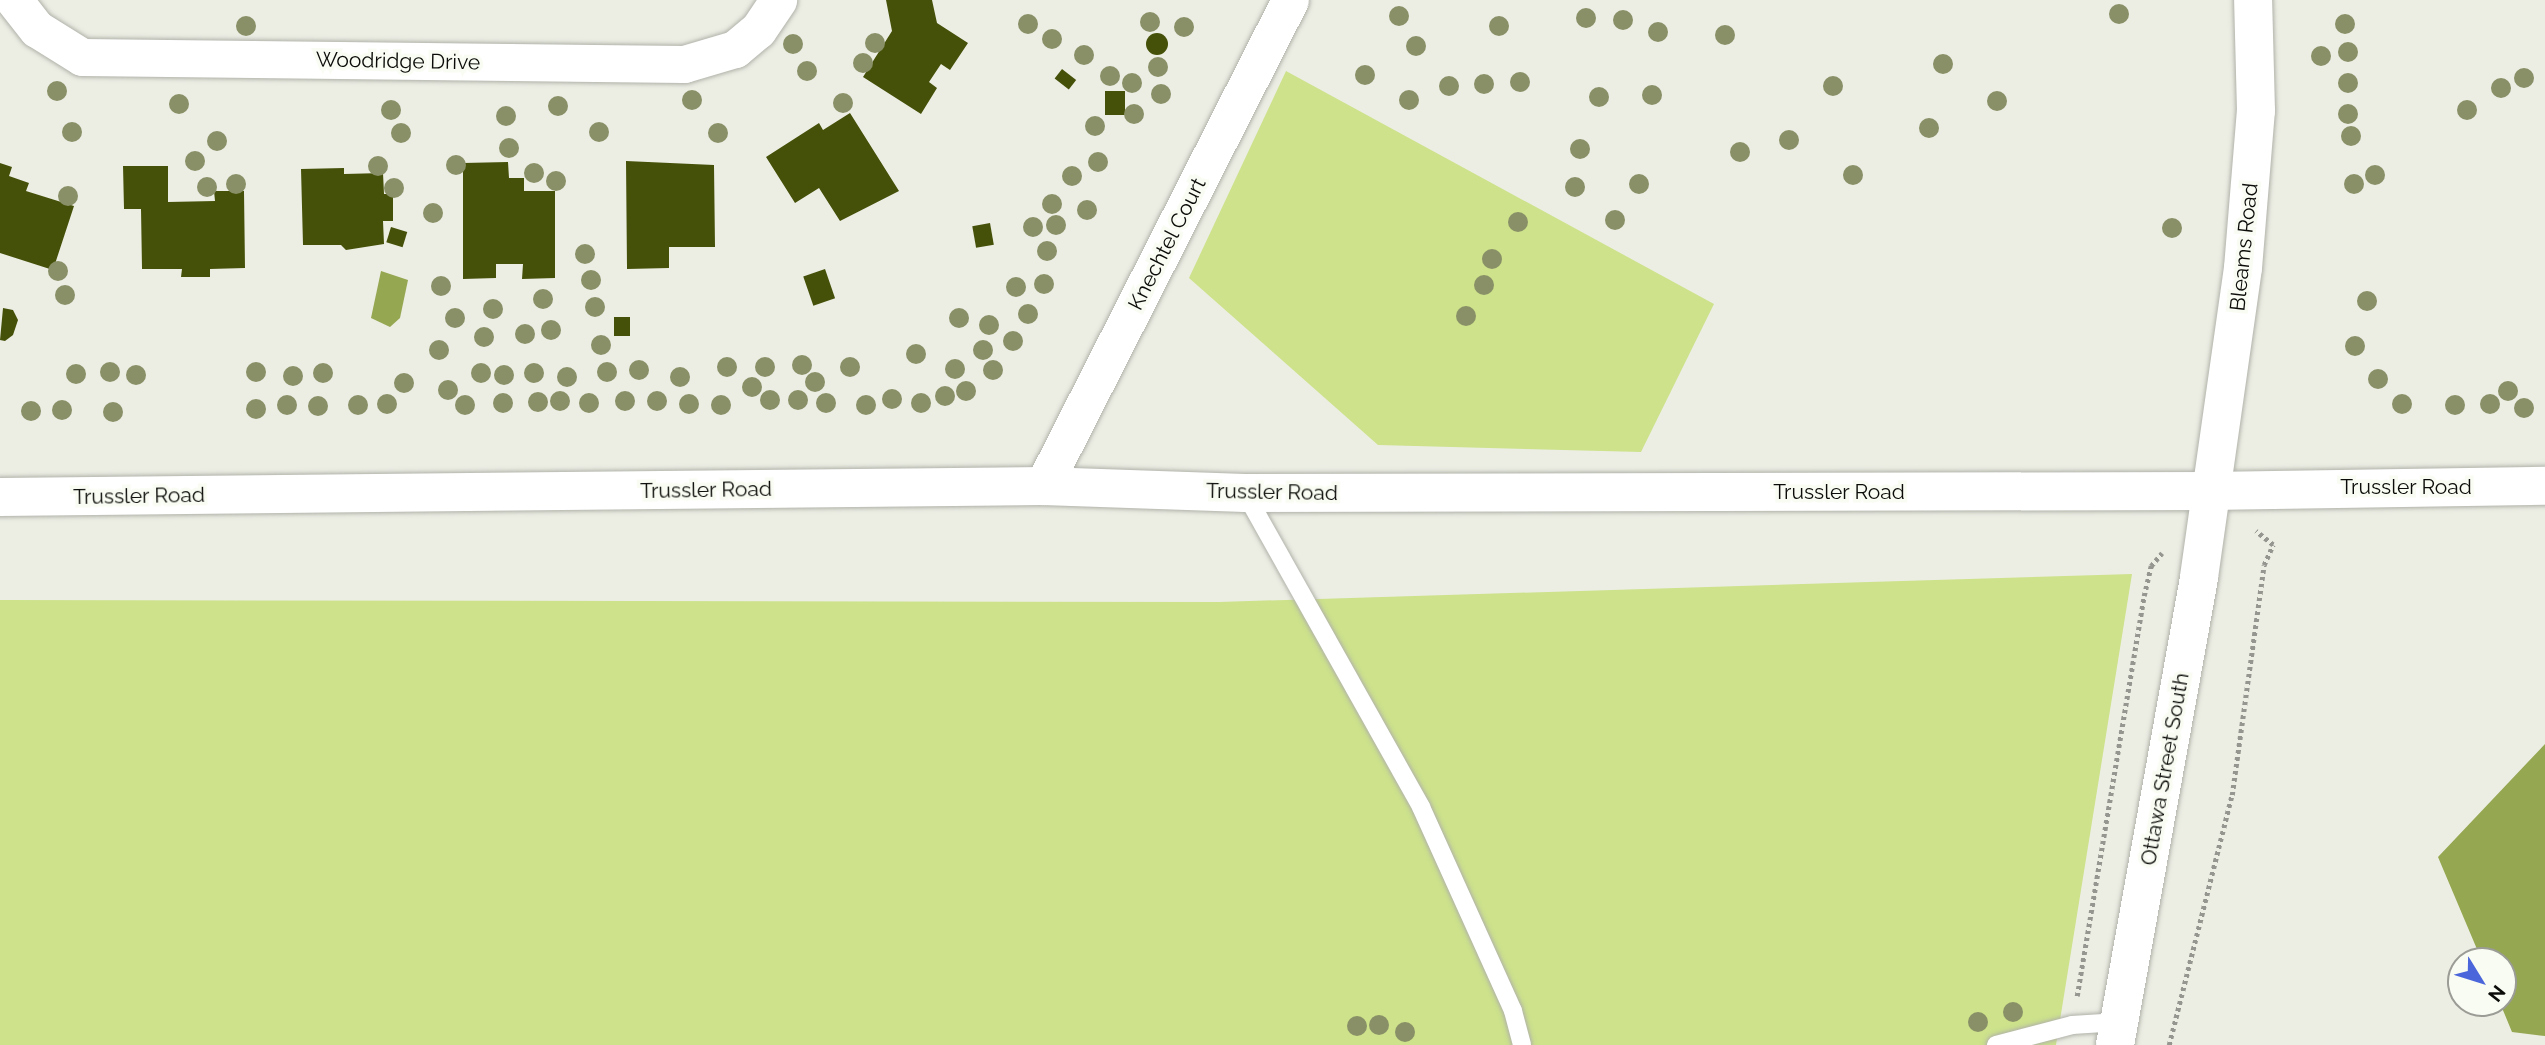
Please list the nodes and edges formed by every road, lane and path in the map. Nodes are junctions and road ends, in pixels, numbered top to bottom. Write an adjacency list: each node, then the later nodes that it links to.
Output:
1 (15, 0): 2 (street, Woodridge Drive)
2 (778, 0)
3 (1290, 0): 5 (street, Knechtel Court)
4 (2253, 0): 7 (main road, Bleams Road)
5 (1043, 486): 8 (main road, Trussler Road); 9 (main road, Trussler Road)
6 (2545, 486): 7 (main road, Trussler Road)
7 (2209, 491): 8 (main road, Trussler Road); 12 (main road, Ottawa Street South); 15 (path)
8 (1245, 493): 13 (lane)
9 (0, 497)
10 (2168, 545): 11 (path)
11 (2072, 1026): 12 (lane); 14 (lane)
12 (2117, 1033)
13 (1522, 1045)
14 (1996, 1045)
15 (2169, 1045)

